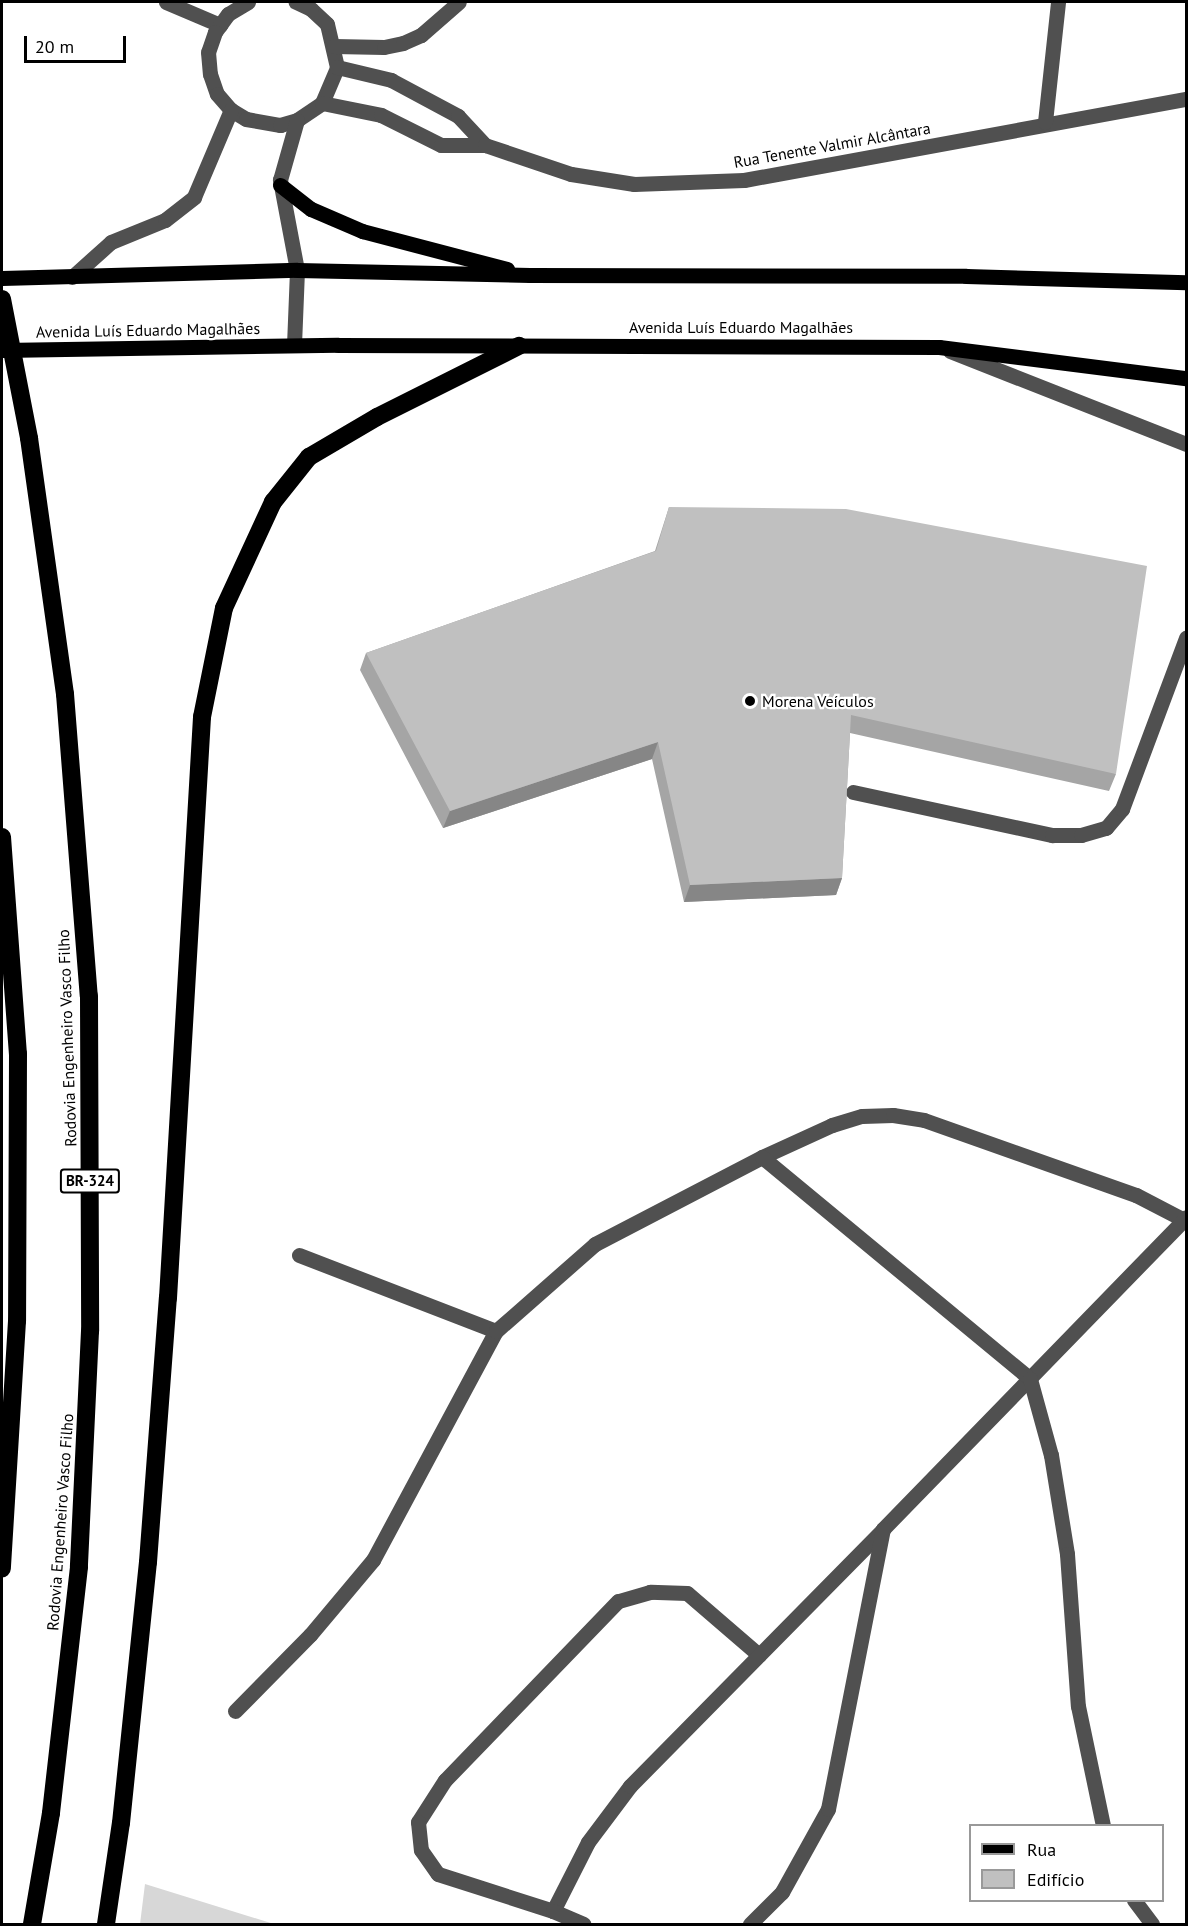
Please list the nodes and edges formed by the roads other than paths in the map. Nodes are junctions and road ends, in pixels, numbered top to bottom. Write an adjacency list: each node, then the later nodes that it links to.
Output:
1 (166, 2): 6 (street)
2 (248, 2): 6 (street)
3 (296, 2): 7 (street)
4 (459, 2): 7 (street)
5 (1058, 2): 13 (street)
6 (220, 25): 11 (street)
7 (334, 46): 8 (street)
8 (337, 68): 10 (street); 14 (street, Rua Tenente Valmir Alcântara)
9 (1186, 99): 13 (street, Rua Tenente Valmir Alcântara)
10 (322, 103): 12 (street); 14 (street, Rua Tenente Valmir Alcântara)
11 (231, 110): 12 (street); 18 (street)
12 (297, 120): 15 (street)
13 (1045, 122): 14 (street, Rua Tenente Valmir Alcântara)
14 (485, 145)
15 (280, 185): 16 (street); 17 (main road)
16 (297, 270): 17 (main road); 18 (main road); 22 (street)
17 (530, 275): 20 (main road)
18 (72, 278): 19 (main road)
19 (2, 279)
20 (1186, 282)
21 (2, 299): 45 (highway, Rodovia Engenheiro Vasco Filho / BR-324)
22 (294, 345): 23 (main road, Avenida Luís Eduardo Magalhães); 25 (main road, Avenida Luís Eduardo Magalhães)
23 (519, 346): 24 (main road, Avenida Luís Eduardo Magalhães); 46 (highway)
24 (939, 347): 26 (main road, Avenida Luís Eduardo Magalhães); 27 (street)
25 (2, 350)
26 (1186, 378)
27 (1186, 444)
28 (1186, 638): 29 (street)
29 (853, 792)
30 (2, 837): 38 (highway)
31 (762, 1157): 32 (street); 34 (street); 35 (street)
32 (1185, 1218): 35 (street)
33 (299, 1255): 34 (street)
34 (496, 1332): 41 (street)
35 (1030, 1379): 36 (street); 42 (street)
36 (883, 1529): 40 (street); 48 (street)
37 (2, 1555): 38 (highway)
38 (2, 1562): 39 (highway)
39 (2, 1569)
40 (759, 1655): 44 (street); 44 (street)
41 (235, 1711)
42 (1103, 1824)
43 (1136, 1902): 49 (street)
44 (553, 1911): 47 (street)
45 (32, 1924)
46 (106, 1924)
47 (583, 1924)
48 (750, 1924)
49 (1152, 1924)

